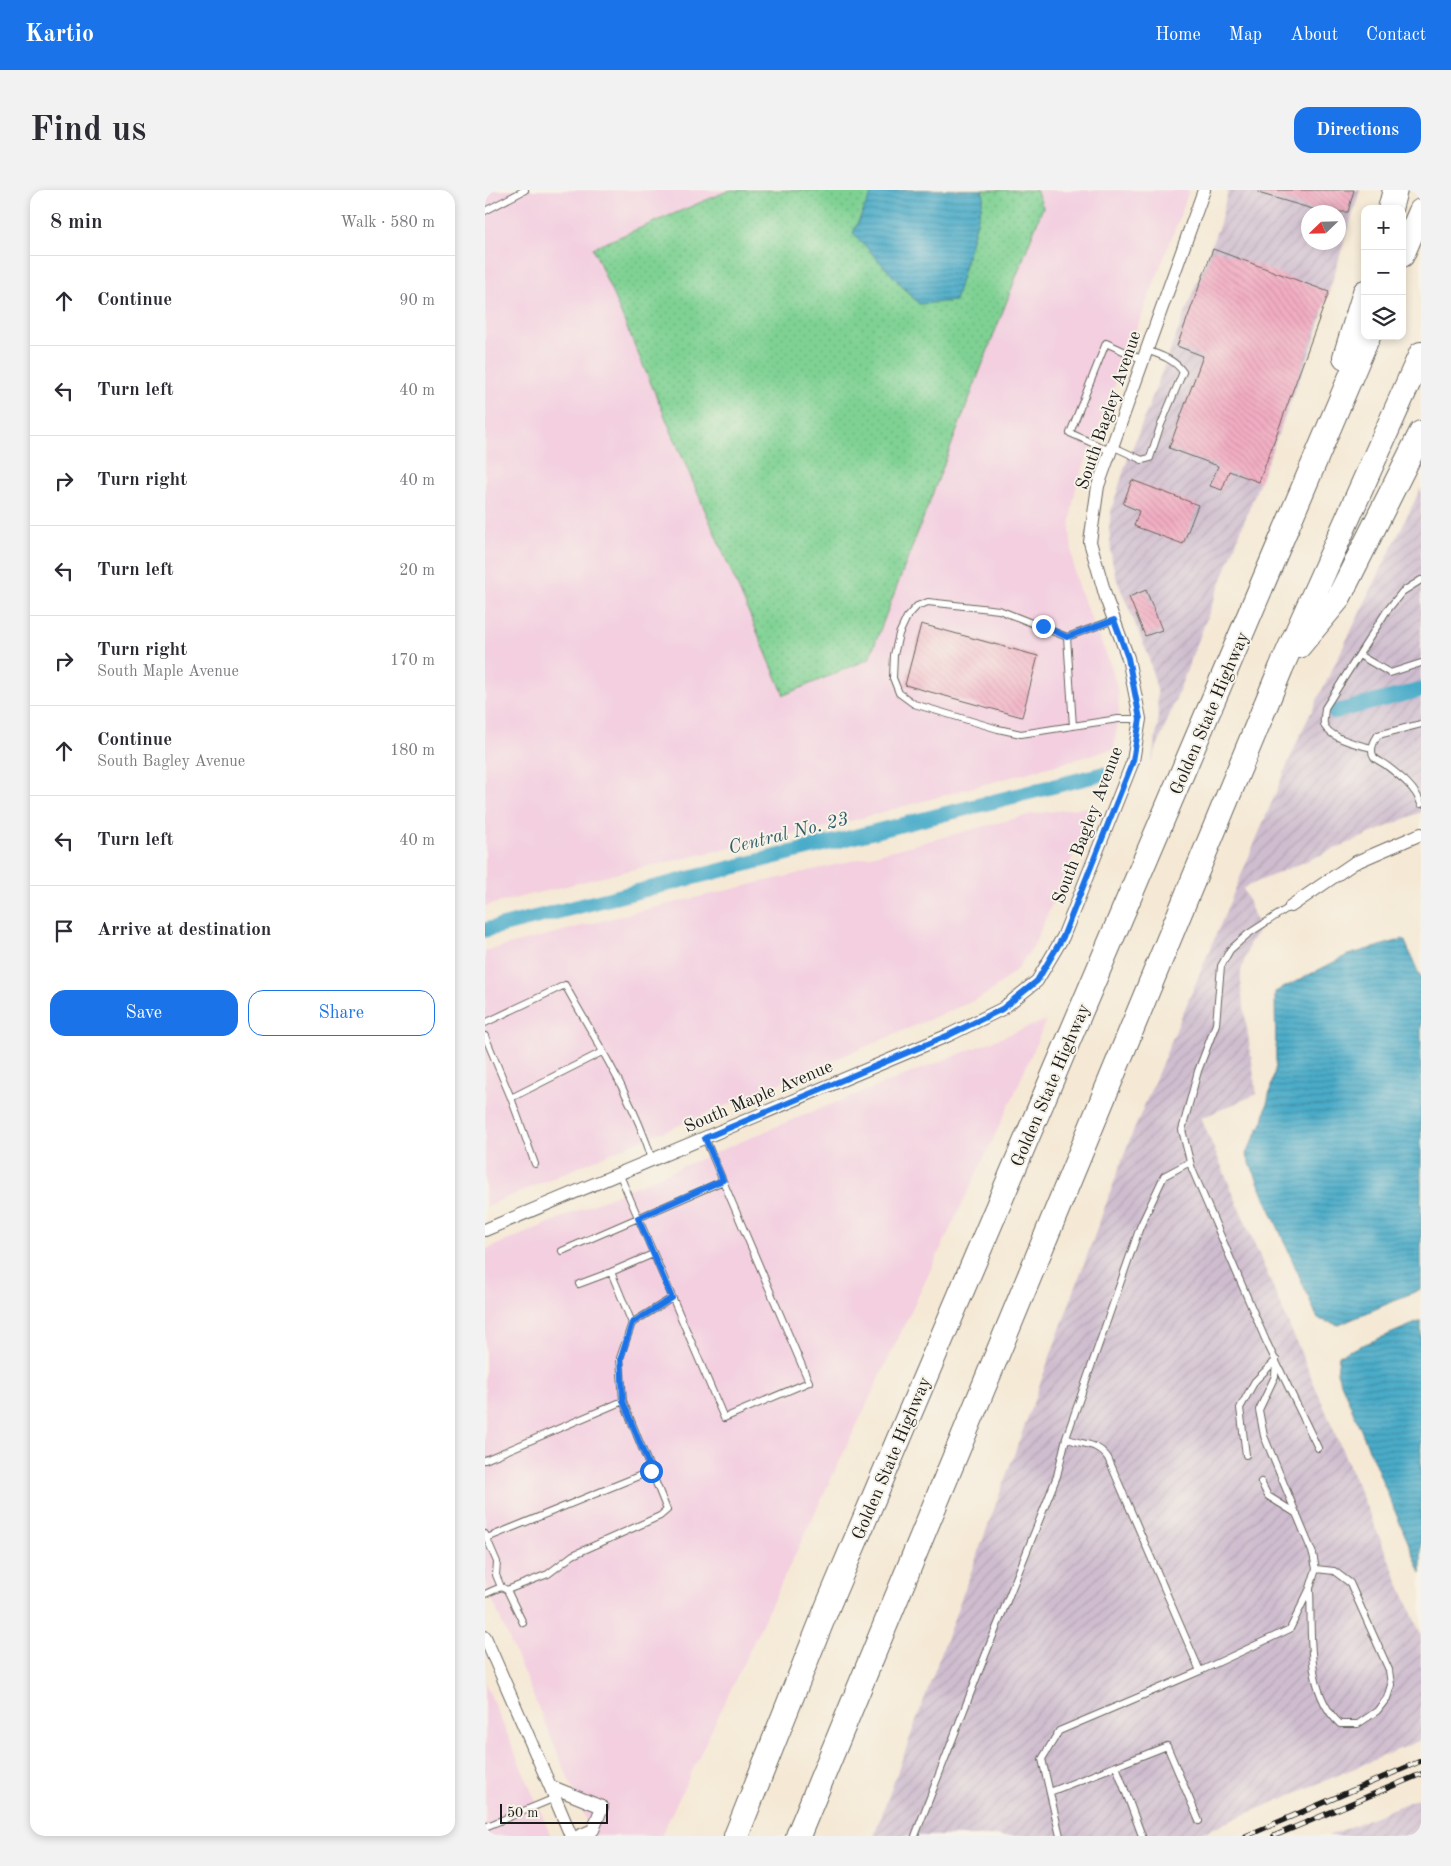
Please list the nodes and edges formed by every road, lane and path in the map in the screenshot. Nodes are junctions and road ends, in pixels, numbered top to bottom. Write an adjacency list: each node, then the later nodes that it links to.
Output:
1 (525, 190): 5 (lane)
2 (1204, 190): 11 (street, South Bagley Avenue)
3 (1395, 190): 4 (highway)
4 (1391, 205)
5 (485, 211)
6 (1421, 211): 7 (highway)
7 (1404, 250)
8 (1364, 295): 14 (highway)
9 (1366, 340): 14 (highway, Golden State Highway)
10 (1421, 354): 20 (highway)
11 (1144, 355): 13 (street, South Bagley Avenue); 13 (lane); 13 (lane)
12 (1421, 433): 20 (highway)
13 (1111, 449): 16 (street, South Bagley Avenue)
14 (1310, 474): 71 (highway, Golden State Highway)
15 (1421, 580): 18 (lane)
16 (1114, 620): 17 (lane); 21 (street, South Bagley Avenue)
17 (1067, 637): 23 (lane); 23 (lane)
18 (1359, 655): 19 (lane); 24 (lane)
19 (1421, 663)
20 (1281, 668): 72 (highway)
21 (1140, 719): 23 (lane); 28 (street, South Bagley Avenue)
22 (1421, 724): 24 (lane)
23 (1073, 726)
24 (1372, 748): 25 (lane)
25 (1421, 804)
26 (1421, 834): 27 (street)
27 (1291, 906): 35 (lane)
28 (1037, 981): 33 (street, South Maple Avenue)
29 (485, 1023): 31 (lane)
30 (485, 1036): 32 (lane)
31 (602, 1052): 32 (lane); 34 (lane)
32 (511, 1098): 36 (lane)
33 (705, 1138): 34 (street, South Maple Avenue); 38 (lane)
34 (653, 1160): 37 (street, South Maple Avenue)
35 (1190, 1162): 47 (lane); 49 (lane)
36 (535, 1164)
37 (619, 1173): 39 (lane); 40 (street, South Maple Avenue)
38 (723, 1180): 39 (lane); 45 (lane)
39 (638, 1218): 41 (lane); 42 (lane)
40 (485, 1230)
41 (562, 1251)
42 (653, 1254): 43 (lane); 45 (lane)
43 (611, 1272): 44 (lane); 46 (lane)
44 (579, 1284)
45 (672, 1298): 46 (lane)
46 (632, 1323): 48 (lane)
47 (1276, 1360): 50 (lane); 51 (lane); 55 (lane)
48 (623, 1401): 52 (lane); 53 (lane)
49 (1066, 1438): 63 (lane); 73 (lane)
50 (1318, 1448)
51 (1246, 1455)
52 (485, 1460)
53 (651, 1471): 56 (lane); 59 (lane)
54 (1261, 1482): 55 (lane)
55 (1297, 1514): 57 (lane)
56 (486, 1536): 59 (lane)
57 (1316, 1569): 58 (lane); 58 (lane)
58 (1310, 1588): 63 (lane)
59 (504, 1589): 60 (lane); 61 (lane)
60 (485, 1594)
61 (523, 1623)
62 (486, 1643): 65 (street)
63 (1200, 1671): 66 (lane)
64 (1115, 1766): 66 (lane); 67 (lane); 75 (lane)
65 (552, 1792): 68 (lane); 69 (street); 70 (street)
66 (1050, 1792): 74 (lane)
67 (1199, 1821)
68 (485, 1827)
69 (571, 1836)
70 (579, 1836)
71 (736, 1836)
72 (798, 1836)
73 (915, 1836)
74 (1060, 1836)
75 (1142, 1836)

